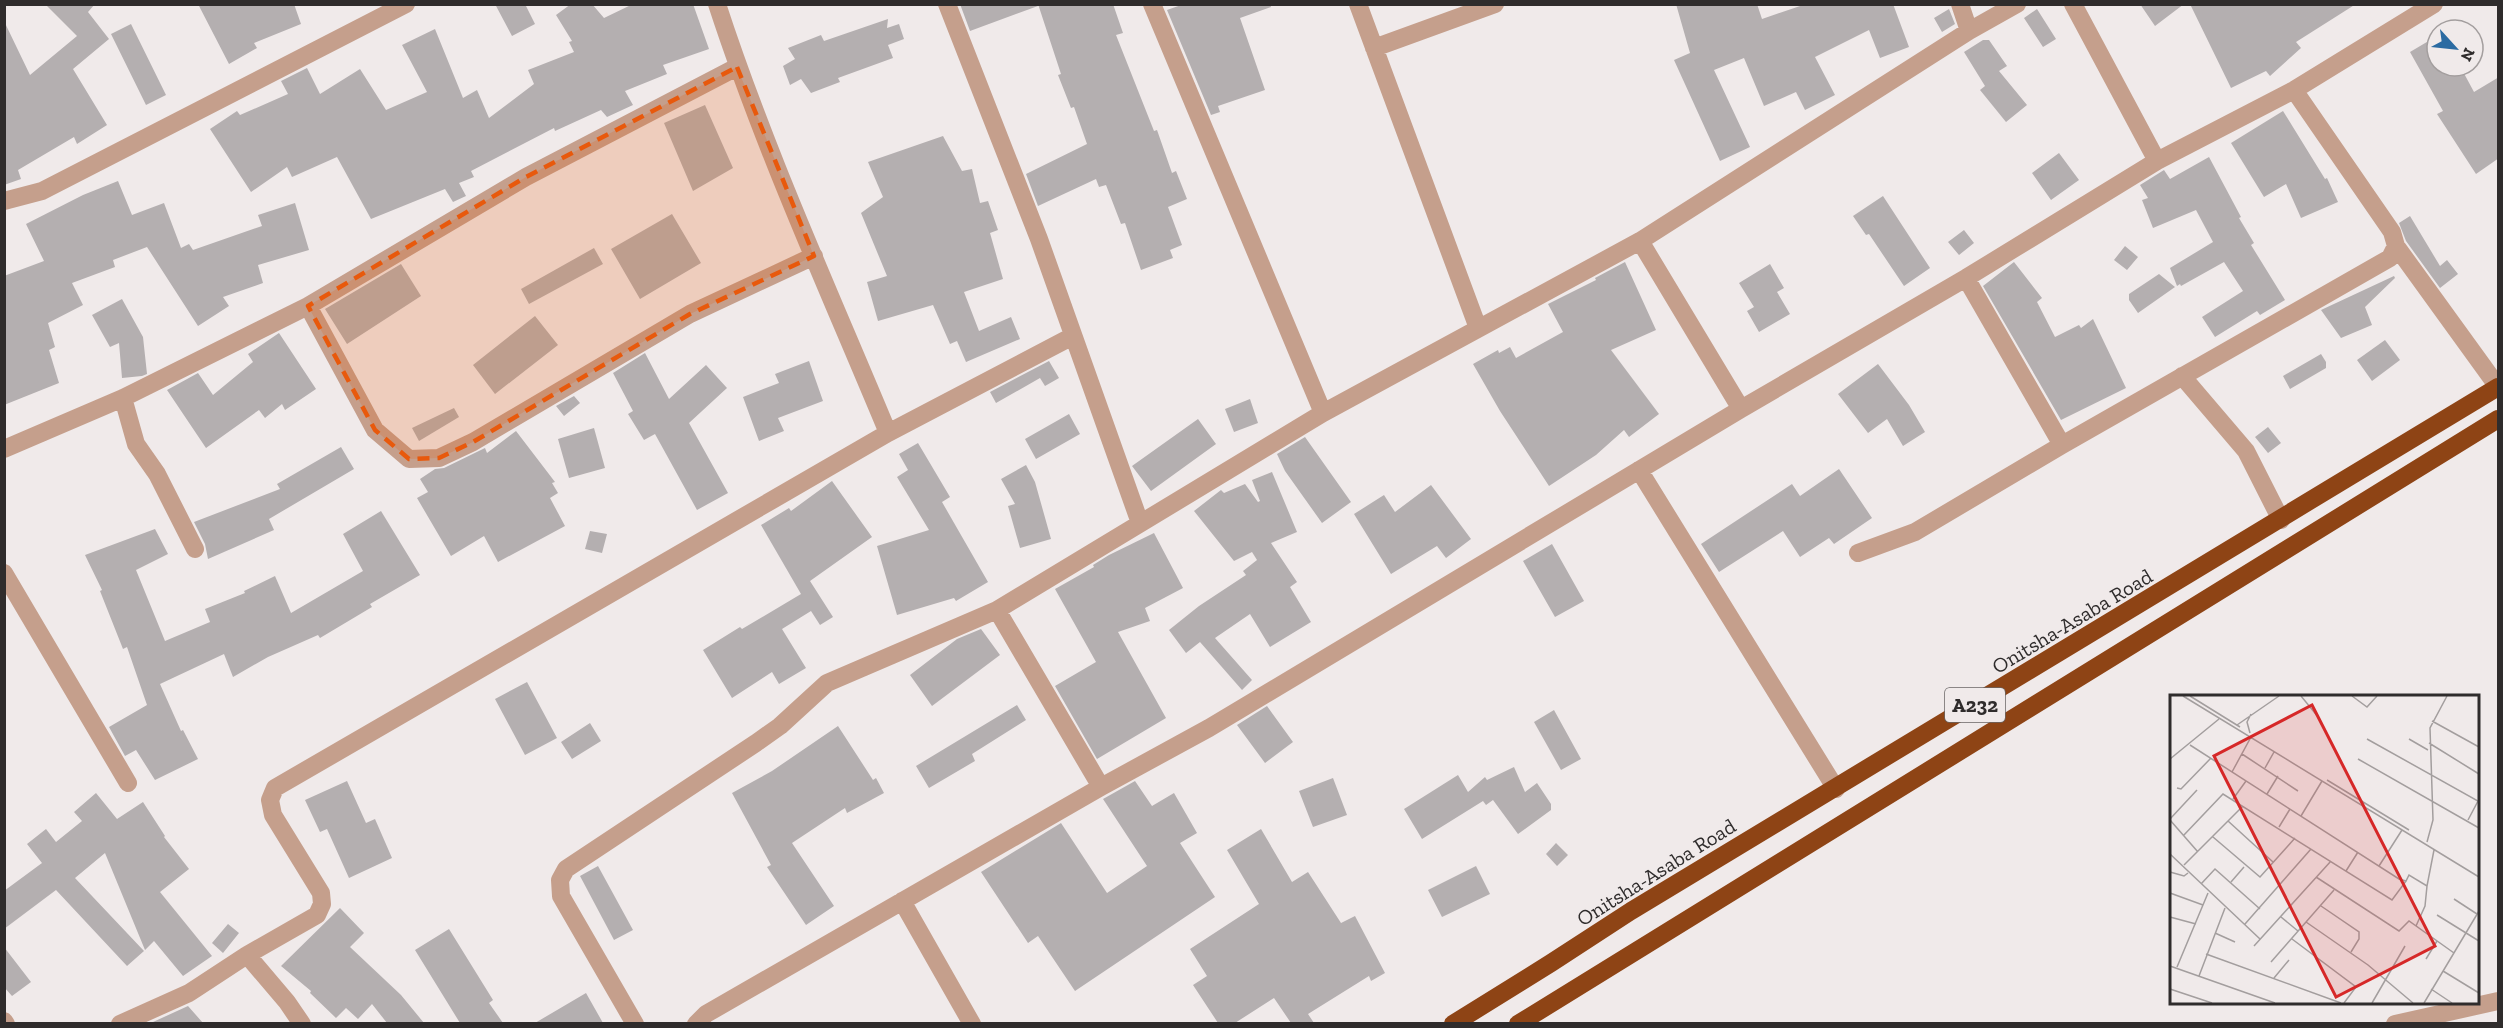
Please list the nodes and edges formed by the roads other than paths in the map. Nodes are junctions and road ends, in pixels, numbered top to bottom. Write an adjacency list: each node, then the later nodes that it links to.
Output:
1 (406, 4): 16 (street)
2 (717, 4): 13 (street)
3 (947, 4): 23 (street)
4 (1152, 4): 28 (street)
5 (1358, 4): 12 (street)
6 (1495, 4): 12 (street)
7 (1960, 4): 11 (street)
8 (2017, 4): 11 (street)
9 (2073, 4): 15 (street)
10 (2434, 4): 14 (street)
11 (1969, 31): 17 (street)
12 (1374, 48): 22 (street)
13 (737, 67): 19 (street); 21 (street)
14 (2294, 90): 15 (street); 18 (street)
15 (2157, 161): 20 (street)
16 (4, 201)
17 (1640, 241): 22 (street); 27 (street)
18 (2397, 246): 24 (street); 25 (street)
19 (814, 256): 21 (street); 30 (street)
20 (1966, 278): 27 (street); 31 (street)
21 (308, 306): 26 (street)
22 (1478, 328): 28 (street)
23 (1073, 336): 30 (street); 35 (street)
24 (2182, 376): 31 (street); 34 (street)
25 (2498, 387): 34 (highway, Onitsha-Asaba Road / A232)
26 (123, 398): 32 (street); 36 (street)
27 (1741, 409): 33 (street)
28 (1323, 412): 35 (street)
29 (2499, 419): 52 (highway, A232)
30 (888, 433): 44 (street)
31 (2062, 445): 37 (street)
32 (4, 449)
33 (1639, 470): 41 (street); 42 (street)
34 (2281, 520): 42 (highway, Onitsha-Asaba Road / A232)
35 (1140, 523): 39 (street)
36 (195, 549)
37 (1858, 553)
38 (4, 573): 40 (street)
39 (997, 610): 41 (street); 48 (street)
40 (128, 783)
41 (1101, 787): 43 (street)
42 (1836, 789): 51 (highway, Onitsha-Asaba Road / A232)
43 (902, 901): 49 (street); 50 (street)
44 (247, 955): 46 (street); 47 (street)
45 (2499, 1001): 53 (street)
46 (120, 1023)
47 (302, 1023)
48 (635, 1023)
49 (696, 1023)
50 (972, 1023)
51 (1456, 1023)
52 (1518, 1023)
53 (2395, 1023)

